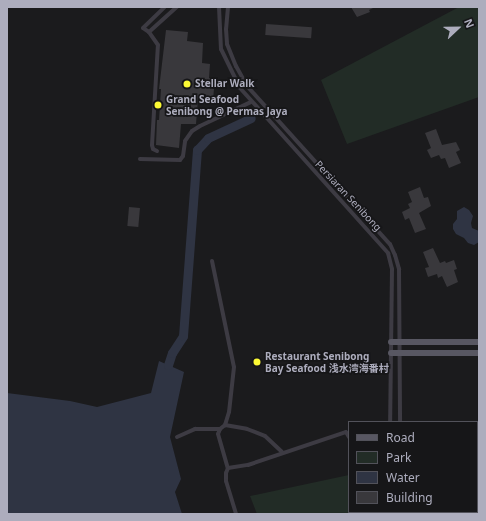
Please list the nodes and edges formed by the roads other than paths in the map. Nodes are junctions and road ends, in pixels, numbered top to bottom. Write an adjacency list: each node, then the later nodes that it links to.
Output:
1 (166, 7): 5 (street)
2 (176, 7): 5 (street)
3 (219, 7): 6 (street, Persiaran Senibong)
4 (228, 7): 11 (street, Persiaran Senibong)
5 (150, 32): 7 (street)
6 (252, 104): 8 (street); 10 (street, Persiaran Senibong)
7 (157, 150)
8 (140, 158)
9 (212, 261): 18 (street)
10 (391, 342): 11 (main road); 14 (street, Persiaran Senibong)
11 (400, 342): 12 (main road); 15 (street, Persiaran Senibong)
12 (479, 342)
13 (479, 353): 15 (main road)
14 (391, 354): 15 (main road); 16 (street, Persiaran Senibong)
15 (400, 354): 17 (street, Persiaran Senibong)
16 (390, 421)
17 (400, 421)
18 (225, 425): 19 (street); 22 (street)
19 (220, 429): 21 (street); 23 (street)
20 (348, 435): 22 (street)
21 (177, 437)
22 (282, 452): 23 (street)
23 (228, 468): 24 (street)
24 (236, 514)

